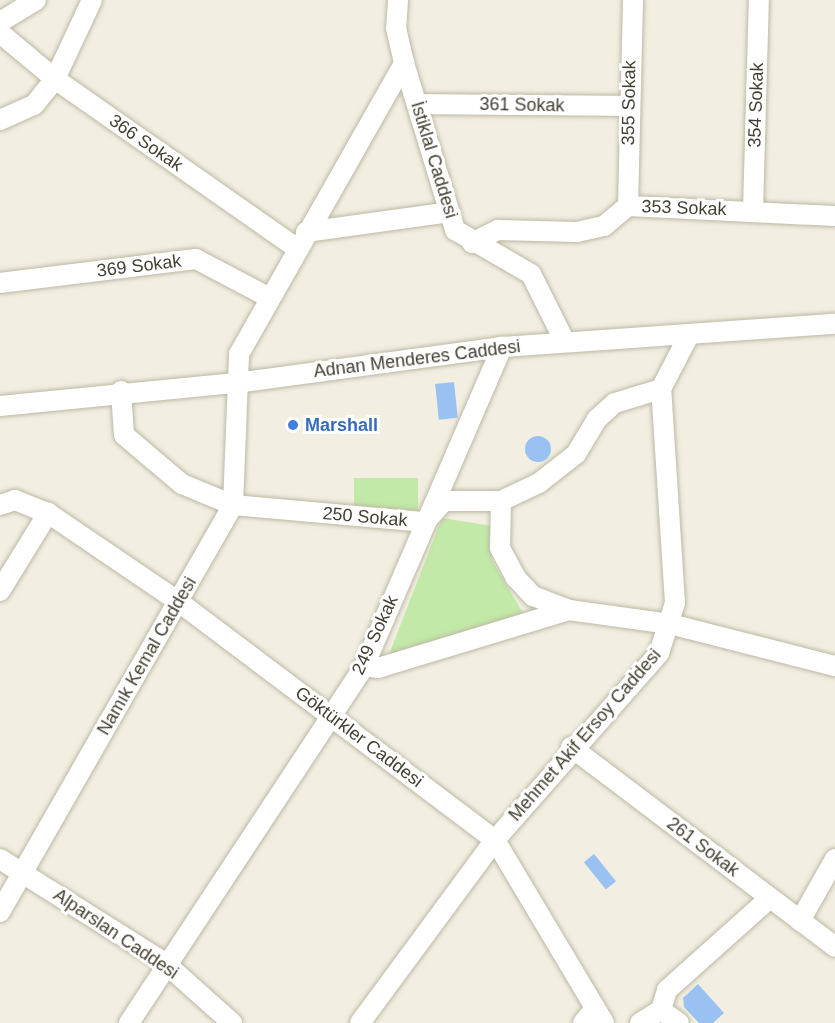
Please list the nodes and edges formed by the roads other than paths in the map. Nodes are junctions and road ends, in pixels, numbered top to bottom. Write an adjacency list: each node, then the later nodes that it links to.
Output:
1 (36, 0): 6 (street)
2 (93, 0): 9 (street)
3 (396, 0): 8 (street, İstiklal Caddesi)
4 (633, 0): 11 (street, 355 Sokak)
5 (759, 0): 14 (street, 354 Sokak)
6 (0, 22)
7 (0, 33): 9 (street, 366 Sokak)
8 (404, 63): 10 (street, İstiklal Caddesi); 17 (street)
9 (54, 79): 12 (street); 17 (street, 366 Sokak)
10 (418, 104): 11 (street, 361 Sokak); 15 (street, İstiklal Caddesi)
11 (627, 106): 13 (street, 355 Sokak)
12 (0, 120)
13 (628, 206): 14 (street, 353 Sokak); 18 (street, 353 Sokak)
14 (753, 210): 16 (street, 353 Sokak)
15 (450, 212): 17 (street); 18 (street, İstiklal Caddesi)
16 (835, 216)
17 (301, 240): 20 (street)
18 (472, 243): 23 (street, İstiklal Caddesi)
19 (0, 283): 20 (street, 369 Sokak)
20 (268, 297): 25 (street)
21 (835, 324): 22 (street, Adnan Menderes Caddesi)
22 (689, 335): 23 (street, Adnan Menderes Caddesi); 26 (street)
23 (565, 342): 24 (street, Adnan Menderes Caddesi)
24 (502, 347): 25 (street, Adnan Menderes Caddesi); 33 (street, 249 Sokak)
25 (236, 383): 27 (street, Adnan Menderes Caddesi); 30 (street, Namık Kemal Caddesi)
26 (661, 389): 29 (street, 250 Sokak); 37 (street, Mehmet Akif Ersoy Caddesi)
27 (122, 391): 28 (street, Adnan Menderes Caddesi); 30 (street, 250 Sokak)
28 (0, 406)
29 (501, 501): 33 (street, 250 Sokak); 36 (street)
30 (233, 505): 33 (street, 250 Sokak); 35 (street, Namık Kemal Caddesi)
31 (0, 506): 32 (street, Göktürkler Caddesi)
32 (48, 513): 34 (street); 35 (street, Göktürkler Caddesi)
33 (425, 522): 38 (street, 249 Sokak)
34 (0, 591)
35 (178, 602): 40 (street, Göktürkler Caddesi); 45 (street, Namık Kemal Caddesi)
36 (569, 610): 37 (street); 38 (street)
37 (670, 624): 39 (street); 41 (street, Mehmet Akif Ersoy Caddesi)
38 (364, 666): 40 (street, 249 Sokak)
39 (835, 666)
40 (329, 714): 42 (street, Göktürkler Caddesi); 50 (street, 249 Sokak)
41 (571, 747): 42 (street, Mehmet Akif Ersoy Caddesi); 46 (street, 261 Sokak)
42 (495, 840): 52 (street, Göktürkler Caddesi); 55 (street, Mehmet Akif Ersoy Caddesi)
43 (0, 859): 45 (street, Alparslan Caddesi)
44 (835, 859): 48 (street)
45 (25, 872): 47 (street, Namık Kemal Caddesi); 50 (street, Alparslan Caddesi)
46 (770, 898): 48 (street, 261 Sokak); 51 (street)
47 (0, 912)
48 (800, 921): 49 (street, 261 Sokak)
49 (835, 947)
50 (165, 963): 53 (street, 249 Sokak); 54 (street, Alparslan Caddesi)
51 (661, 1010): 56 (street); 57 (street)
52 (594, 1018)
53 (129, 1023)
54 (232, 1023)
55 (360, 1023)
56 (640, 1023)
57 (679, 1023)

